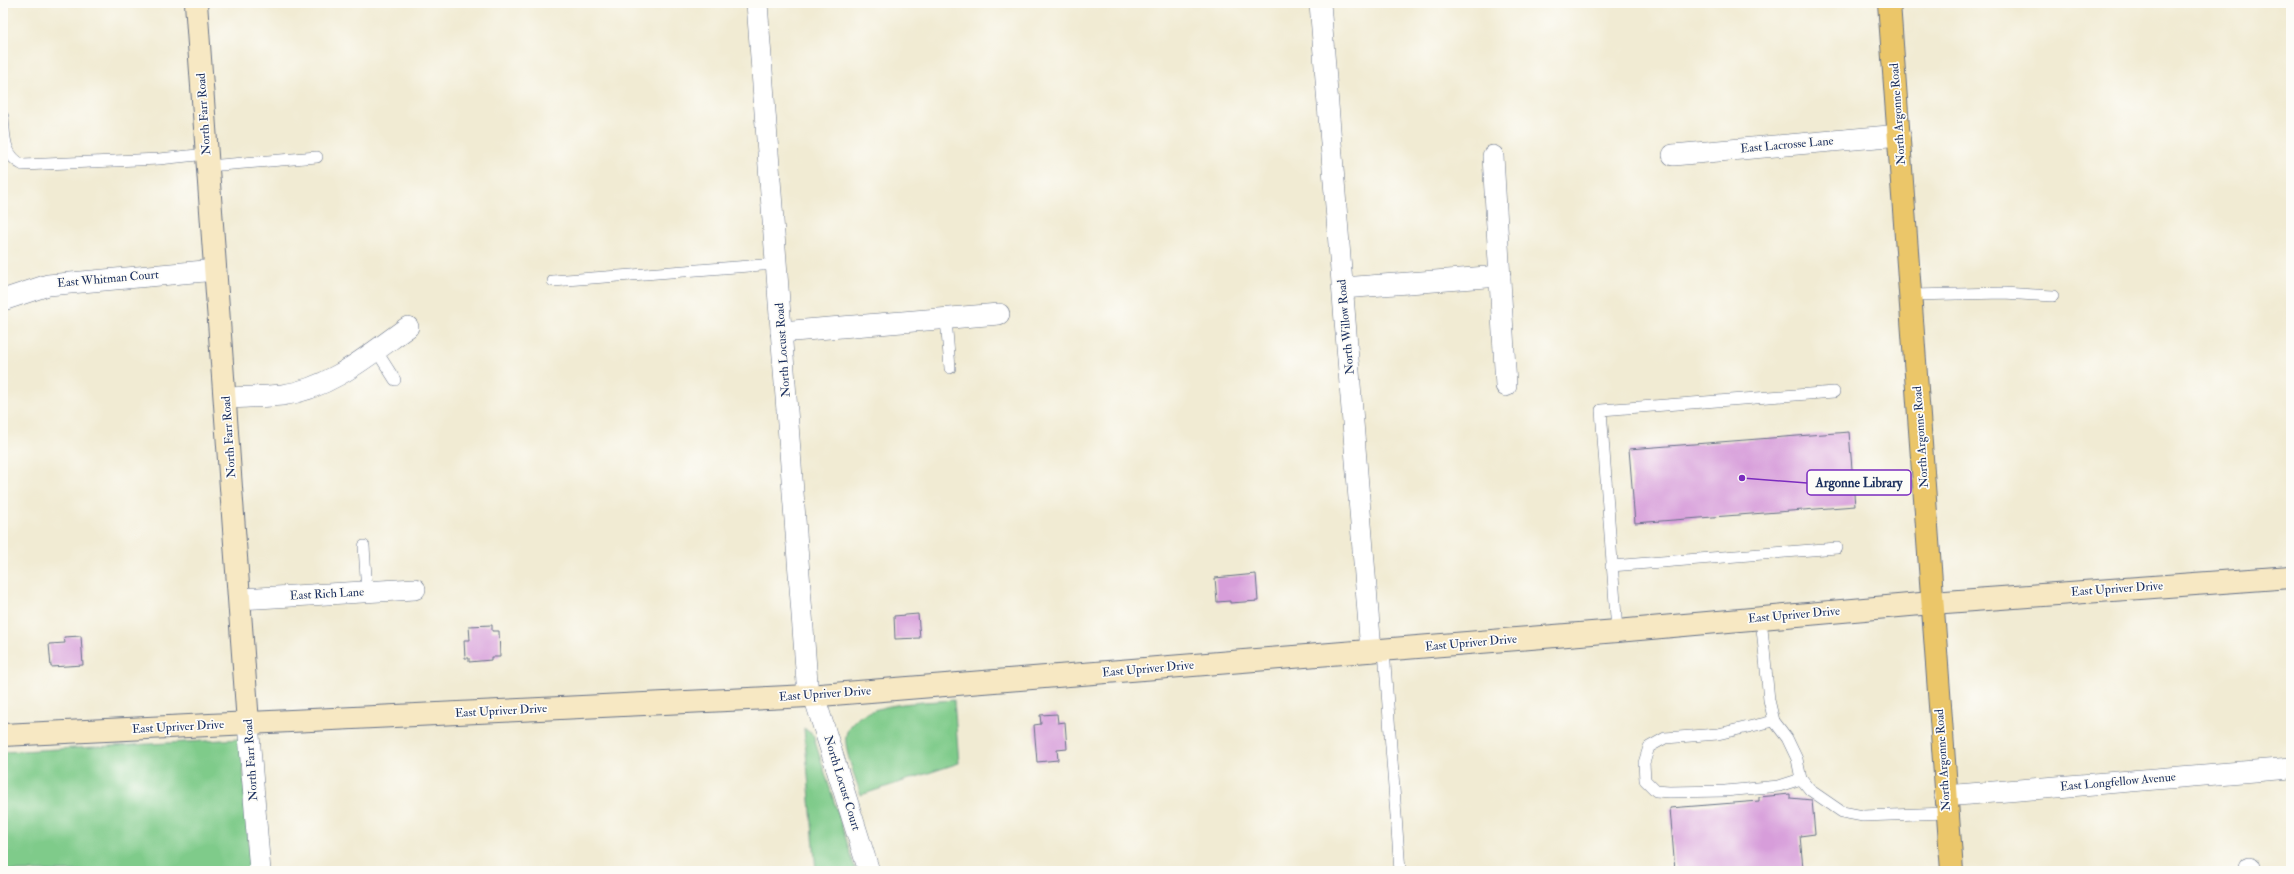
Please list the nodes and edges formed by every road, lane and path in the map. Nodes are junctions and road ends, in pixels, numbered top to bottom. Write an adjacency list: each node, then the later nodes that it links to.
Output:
1 (196, 3): 10 (street, North Farr Road)
2 (757, 3): 11 (street, North Locust Road)
3 (1320, 3): 15 (street, North Willow Road)
4 (1889, 3): 6 (main road, North Argonne Road)
5 (3, 117): 10 (lane)
6 (1900, 135): 7 (street, East Lacrosse Lane); 16 (main road, North Argonne Road)
7 (1673, 155)
8 (1493, 156): 13 (street)
9 (317, 157): 10 (lane)
10 (208, 160): 12 (street, North Farr Road)
11 (776, 264): 14 (lane); 22 (street, North Locust Road)
12 (216, 270): 18 (street, East Whitman Court); 28 (street, North Farr Road)
13 (1500, 276): 15 (street); 26 (street)
14 (553, 281)
15 (1343, 288): 39 (street, North Willow Road)
16 (1911, 295): 17 (lane); 36 (main road, North Argonne Road)
17 (2053, 296)
18 (3, 300)
19 (999, 314): 20 (street)
20 (946, 318): 22 (street); 24 (lane)
21 (408, 327): 23 (street)
22 (782, 332): 40 (street, North Locust Road)
23 (376, 350): 25 (lane); 28 (street)
24 (950, 368)
25 (395, 380)
26 (1506, 386)
27 (1834, 392): 31 (lane)
28 (226, 398): 35 (street, North Farr Road)
29 (364, 546): 34 (lane)
30 (1837, 548): 31 (lane)
31 (1611, 566): 38 (lane)
32 (2291, 577): 36 (street, East Upriver Drive)
33 (415, 589): 34 (street, East Rich Lane)
34 (367, 592): 35 (street, East Rich Lane)
35 (240, 599): 42 (street, North Farr Road)
36 (1932, 603): 37 (street, East Upriver Drive); 46 (main road, North Argonne Road)
37 (1761, 618): 38 (street, East Upriver Drive); 41 (lane)
38 (1617, 631): 39 (street, East Upriver Drive)
39 (1378, 650): 40 (street, East Upriver Drive); 49 (lane)
40 (811, 696): 42 (street, East Upriver Drive); 48 (street, North Locust Court)
41 (1774, 721): 45 (lane); 45 (lane)
42 (248, 724): 43 (street, East Upriver Drive); 47 (street, North Farr Road)
43 (3, 735)
44 (2291, 768): 46 (street, East Longfellow Avenue)
45 (1801, 779): 46 (lane)
46 (1946, 805): 50 (main road, North Argonne Road)
47 (260, 871)
48 (869, 871)
49 (1400, 871)
50 (1952, 871)

